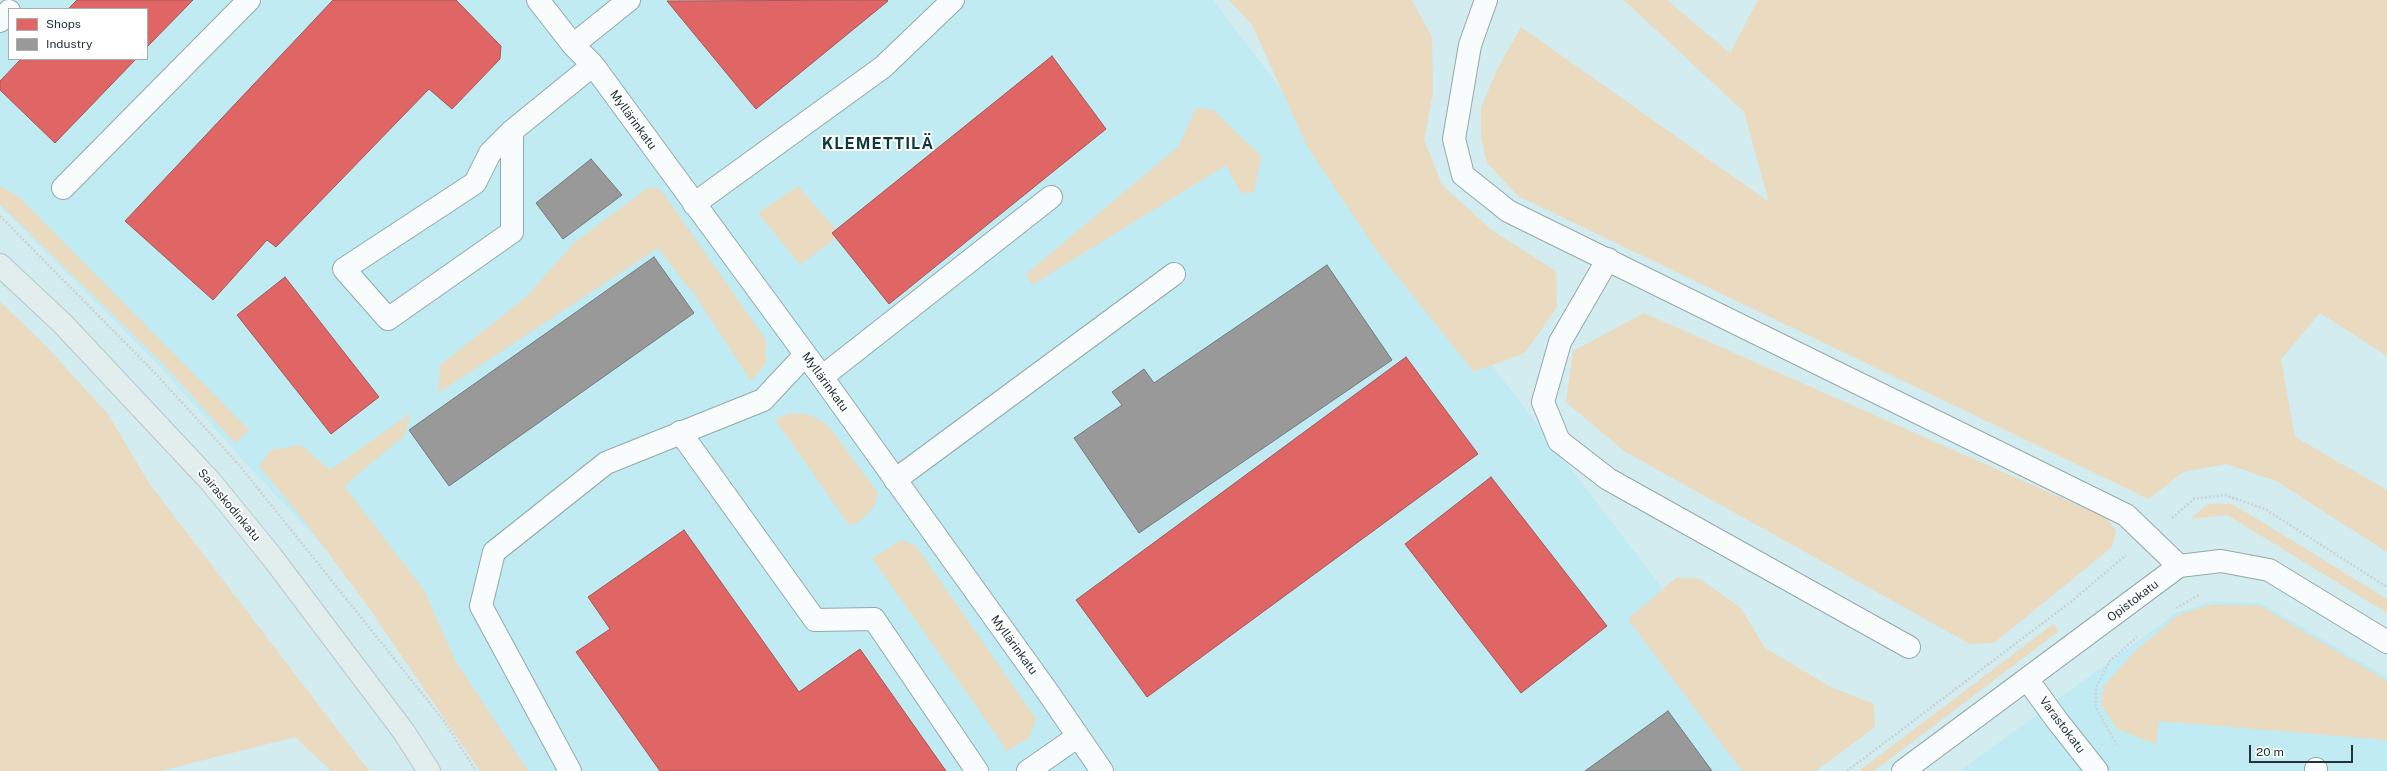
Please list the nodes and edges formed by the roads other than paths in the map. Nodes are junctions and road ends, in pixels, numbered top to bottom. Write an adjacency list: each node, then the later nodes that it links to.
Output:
1 (19, 0): 7 (street)
2 (249, 0): 13 (street)
3 (538, 0): 10 (street, Myllärinkatu)
4 (628, 0): 10 (street)
5 (953, 0): 15 (street)
6 (1486, 0): 16 (street)
7 (12, 8)
8 (8, 12): 9 (street)
9 (0, 21)
10 (573, 45): 11 (street, Myllärinkatu)
11 (593, 65): 12 (street); 15 (street, Myllärinkatu)
12 (512, 131): 12 (street)
13 (63, 188)
14 (1051, 197): 20 (street)
15 (694, 204): 19 (street, Myllärinkatu)
16 (1608, 259): 23 (street); 25 (street)
17 (0, 265): 28 (main road, Sairaskodinkatu)
18 (1174, 274): 22 (street)
19 (805, 355): 20 (street, Myllärinkatu); 21 (street)
20 (822, 377): 22 (street, Myllärinkatu)
21 (680, 432): 29 (street); 30 (street)
22 (895, 480): 27 (street, Myllärinkatu)
23 (2179, 566): 24 (street, Opistokatu); 26 (street, Opistokatu)
24 (2387, 642)
25 (1909, 647)
26 (2027, 679): 33 (street, Opistokatu); 34 (street, Varastokatu)
27 (1078, 737): 31 (street); 32 (street, Myllärinkatu)
28 (429, 771)
29 (570, 771)
30 (978, 771)
31 (1028, 771)
32 (1102, 771)
33 (1903, 771)
34 (2097, 771)

